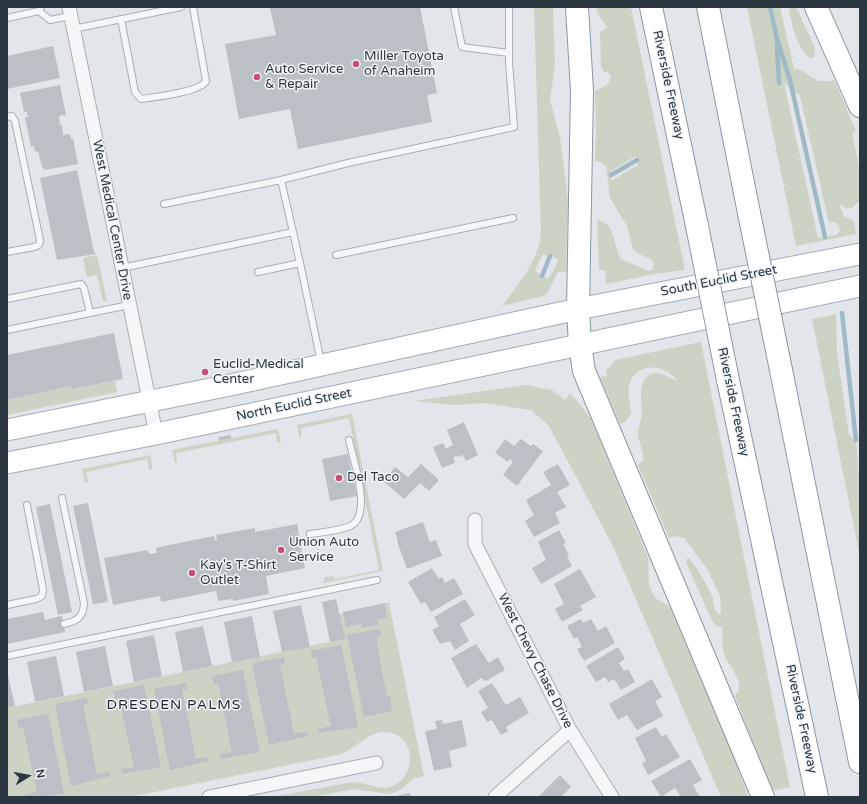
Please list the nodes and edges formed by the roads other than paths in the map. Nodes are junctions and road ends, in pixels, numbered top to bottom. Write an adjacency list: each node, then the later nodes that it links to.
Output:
1 (181, 7): 12 (lane)
2 (193, 7): 12 (lane)
3 (454, 7): 13 (lane)
4 (509, 7): 13 (lane)
5 (577, 7): 29 (highway)
6 (651, 7): 54 (highway, Riverside Freeway, bridge)
7 (708, 7): 48 (highway, bridge)
8 (816, 7): 14 (highway)
9 (40, 9): 10 (lane); 11 (lane)
10 (71, 17): 12 (lane); 24 (street, West Medical Center Drive)
11 (7, 18)
12 (122, 20)
13 (509, 53): 16 (lane)
14 (860, 106)
15 (7, 117): 20 (lane)
16 (281, 180): 17 (lane); 19 (lane)
17 (164, 204)
18 (513, 218): 22 (lane)
19 (292, 232): 23 (lane); 24 (lane)
20 (7, 252)
21 (860, 254): 29 (main road, South Euclid Street)
22 (336, 256)
23 (300, 263): 25 (lane); 33 (lane)
24 (122, 268): 28 (street, West Medical Center Drive)
25 (258, 272)
26 (860, 286): 32 (main road)
27 (7, 299): 30 (lane)
28 (129, 305): 30 (lane); 34 (street, West Medical Center Drive)
29 (578, 309): 32 (highway); 33 (main road)
30 (90, 313): 31 (lane)
31 (7, 330)
32 (580, 345): 36 (main road, North Euclid Street); 53 (highway)
33 (322, 365): 34 (main road)
34 (148, 400): 35 (main road); 36 (street, West Medical Center Drive)
35 (7, 430)
36 (156, 434): 38 (main road, North Euclid Street)
37 (349, 440): 42 (lane)
38 (7, 463)
39 (62, 498): 45 (lane)
40 (27, 505): 44 (lane)
41 (475, 520): 47 (street, West Chevy Chase Drive)
42 (310, 534)
43 (376, 580): 46 (lane)
44 (7, 605)
45 (64, 624)
46 (7, 656)
47 (570, 730): 51 (street); 52 (street, West Chevy Chase Drive)
48 (860, 762)
49 (376, 763): 50 (street)
50 (209, 797)
51 (495, 797)
52 (612, 797)
53 (763, 797)
54 (818, 797)

